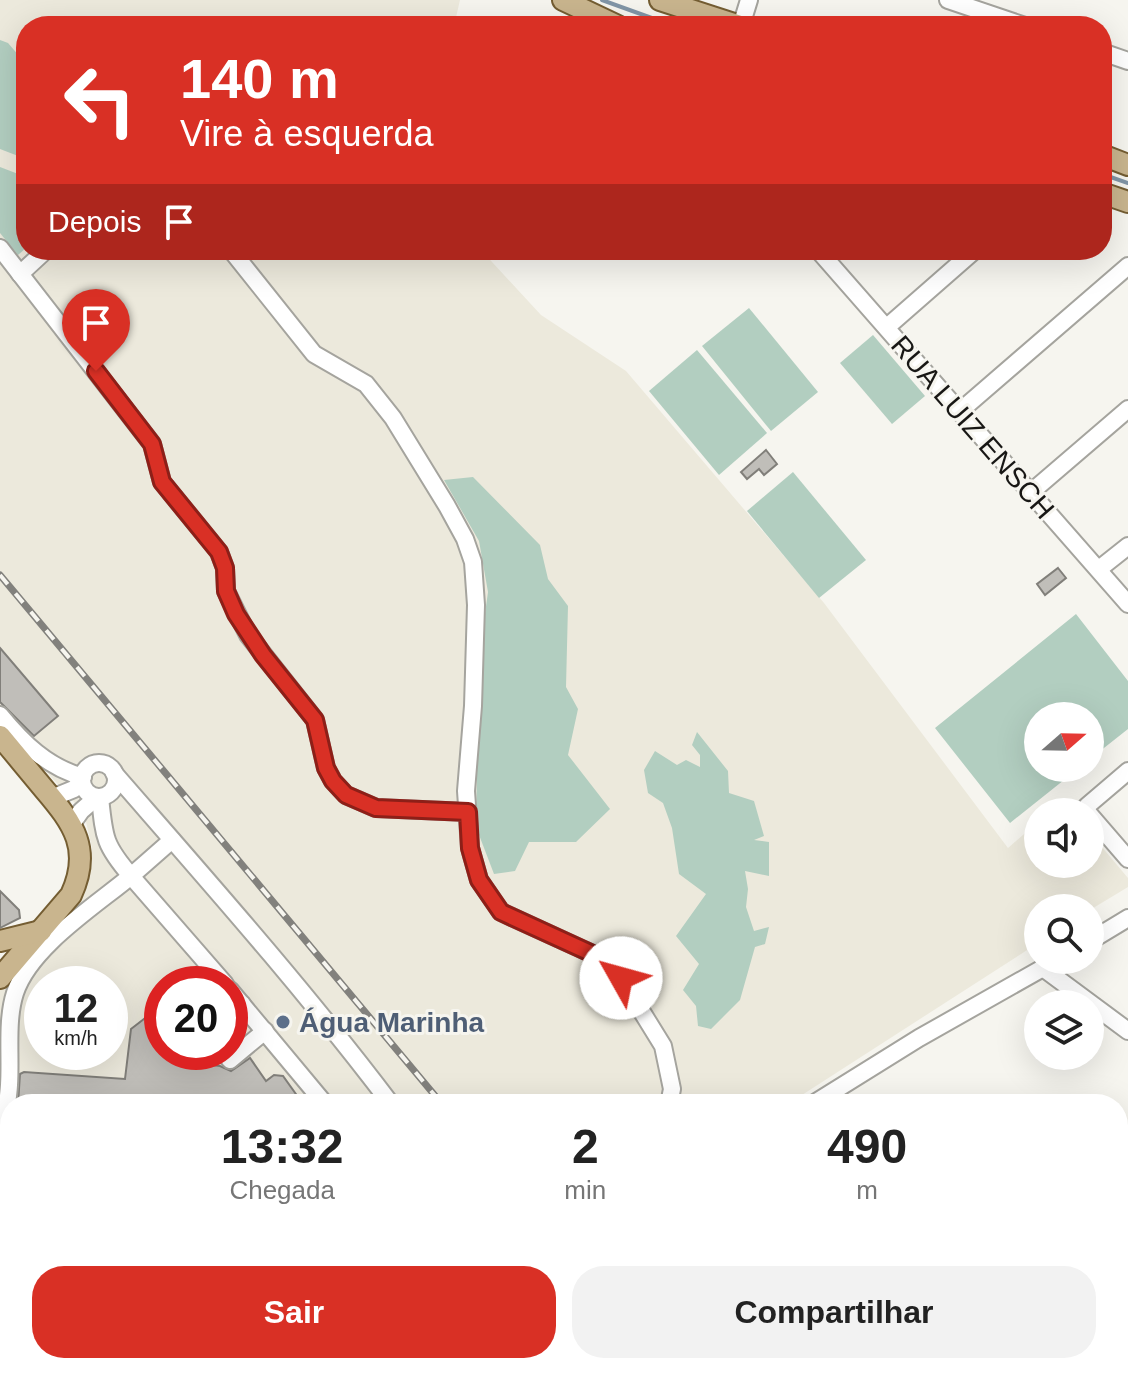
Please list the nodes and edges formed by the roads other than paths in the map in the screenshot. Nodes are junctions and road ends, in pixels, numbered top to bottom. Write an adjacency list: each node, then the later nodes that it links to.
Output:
1 (563, 0): 4 (main road)
2 (660, 0): 5 (main road)
3 (948, 0): 6 (street)
4 (597, 16)
5 (709, 16)
6 (995, 16)
7 (0, 248): 13 (street)
8 (35, 260): 13 (street)
9 (239, 260): 29 (street)
10 (827, 260): 14 (street, RUA LUIZ ENSCH)
11 (964, 260): 14 (street)
12 (1128, 266): 16 (street)
13 (20, 274): 29 (street)
14 (887, 327): 16 (street, RUA LUIZ ENSCH)
15 (1128, 409): 17 (street)
16 (959, 412): 17 (street, RUA LUIZ ENSCH)
17 (1029, 494): 19 (street, RUA LUIZ ENSCH)
18 (1128, 546): 19 (street)
19 (1099, 569): 20 (street, RUA LUIZ ENSCH)
20 (1128, 604)
21 (0, 715): 25 (street)
22 (0, 736): 27 (main road)
23 (1128, 771): 28 (street)
24 (114, 773): 25 (street); 26 (street); 32 (street)
25 (82, 778): 26 (street); 27 (street)
26 (98, 797): 30 (street); 34 (street)
27 (52, 798): 30 (main road)
28 (1096, 798)
29 (468, 812): 51 (street)
30 (71, 825): 36 (main road)
31 (1104, 831): 33 (street)
32 (172, 840): 34 (street); 50 (street)
33 (1128, 859)
34 (131, 876): 39 (street); 43 (street)
35 (1128, 918): 37 (street)
36 (41, 931): 38 (main road); 42 (main road)
37 (1104, 933)
38 (0, 941)
39 (209, 966)
40 (1032, 974): 52 (street)
41 (1062, 974): 46 (street)
42 (0, 978)
43 (6, 1010): 48 (street)
44 (248, 1018): 45 (street)
45 (265, 1031): 47 (street); 49 (street)
46 (1128, 1031)
47 (248, 1045)
48 (7, 1094)
49 (317, 1094)
50 (383, 1094)
51 (671, 1094)
52 (829, 1094)

